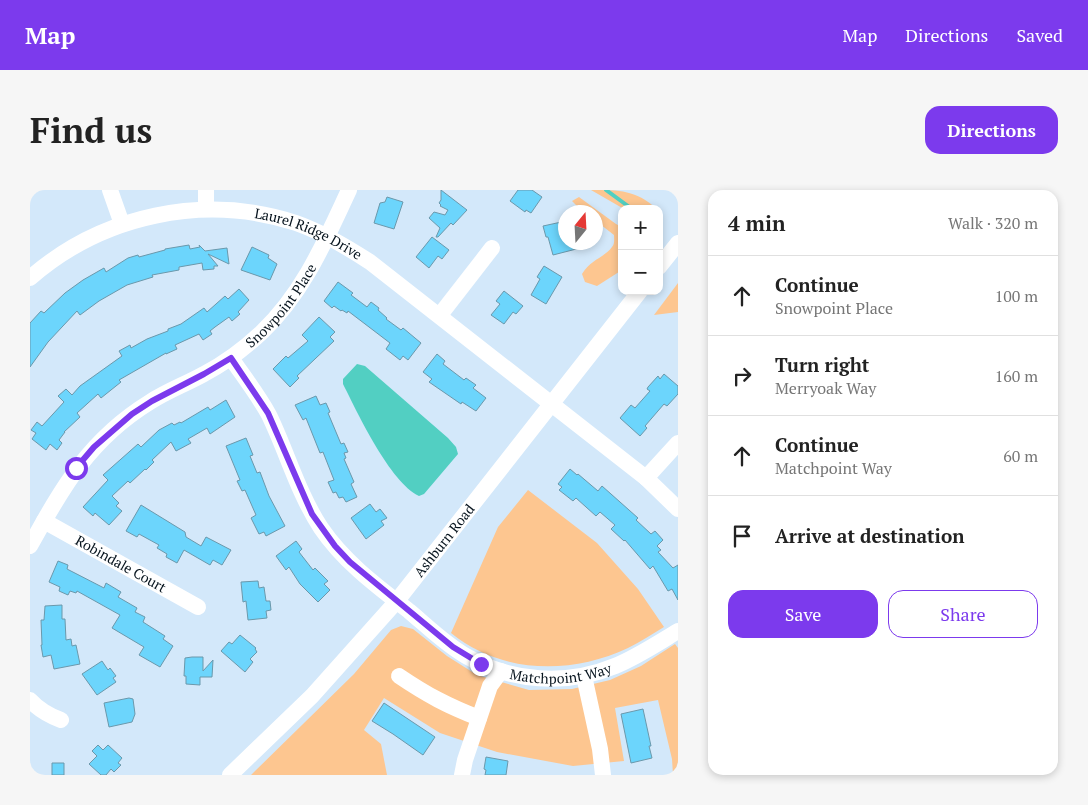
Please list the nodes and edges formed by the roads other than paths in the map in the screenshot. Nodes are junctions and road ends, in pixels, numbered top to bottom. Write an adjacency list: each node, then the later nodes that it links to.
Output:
1 (110, 190): 5 (street)
2 (206, 190): 4 (street)
3 (349, 190): 6 (street, Snowpoint Place)
4 (206, 209): 5 (street, Laurel Ridge Drive); 6 (street, Laurel Ridge Drive)
5 (122, 224): 10 (street, Laurel Ridge Drive)
6 (327, 236): 12 (street, Laurel Ridge Drive); 13 (street, Snowpoint Place)
7 (678, 243): 9 (street)
8 (492, 248): 12 (street)
9 (663, 261)
10 (30, 278)
11 (637, 295): 14 (street, Ashburn Road)
12 (440, 316): 14 (street, Laurel Ridge Drive)
13 (231, 358): 18 (street, Snowpoint Place); 20 (street, Matchpoint Way)
14 (552, 403): 16 (street, Laurel Ridge Drive); 20 (street, Ashburn Road)
15 (678, 443): 16 (street)
16 (646, 478): 17 (street, Laurel Ridge Drive)
17 (678, 509)
18 (44, 520): 19 (street, Snowpoint Place); 21 (street, Robindale Court)
19 (30, 546)
20 (396, 602): 23 (street, Matchpoint Way); 29 (street, Ashburn Road)
21 (198, 607)
22 (678, 630): 25 (street, Matchpoint Way)
23 (500, 671): 25 (street, Matchpoint Way); 27 (street)
24 (399, 676): 27 (street)
25 (584, 676): 31 (street)
26 (30, 700): 28 (street)
27 (479, 718): 30 (street)
28 (61, 720)
29 (230, 775)
30 (462, 775)
31 (603, 775)

